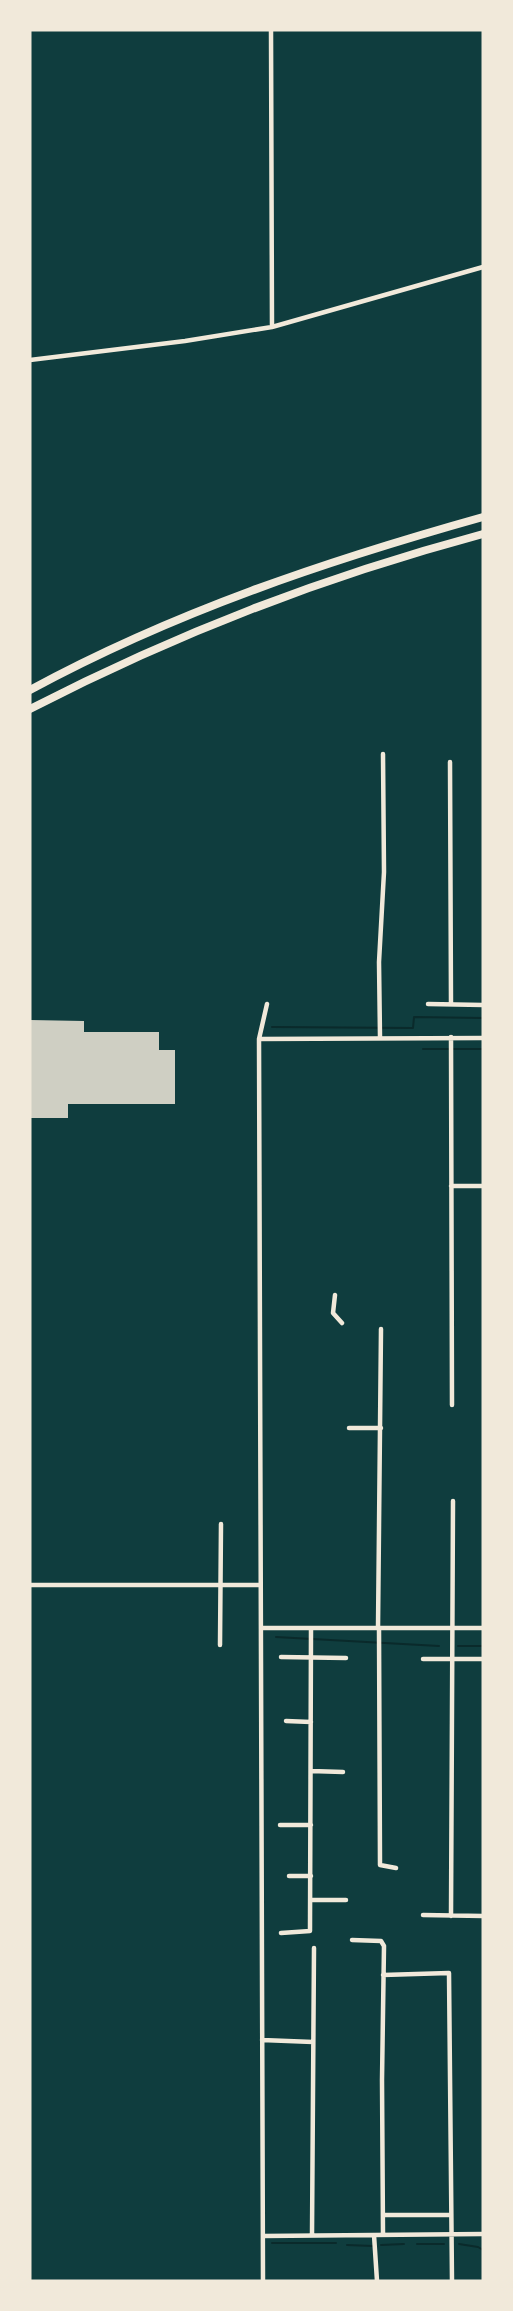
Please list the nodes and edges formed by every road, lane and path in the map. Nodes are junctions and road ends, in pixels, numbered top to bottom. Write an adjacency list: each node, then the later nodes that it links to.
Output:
1 (271, 30): 3 (street)
2 (483, 267): 3 (street)
3 (272, 327): 4 (street)
4 (30, 360)
5 (483, 517): 7 (highway)
6 (483, 534): 8 (highway)
7 (30, 690)
8 (30, 709)
9 (383, 754): 15 (street)
10 (450, 762): 13 (street)
11 (267, 1004): 17 (street)
12 (428, 1004): 13 (street)
13 (452, 1004): 14 (street)
14 (483, 1005)
15 (380, 1037): 17 (street); 18 (street)
16 (483, 1038): 18 (street)
17 (259, 1039): 31 (street)
18 (451, 1040): 19 (street)
19 (451, 1186): 20 (street); 24 (street)
20 (483, 1186)
21 (335, 1295): 22 (street)
22 (342, 1323)
23 (381, 1329): 26 (street)
24 (452, 1405)
25 (349, 1428): 26 (street)
26 (381, 1428): 34 (street)
27 (453, 1502): 35 (street)
28 (221, 1524): 30 (street)
29 (30, 1585): 30 (street)
30 (220, 1585): 31 (street); 37 (street)
31 (260, 1585): 32 (street)
32 (261, 1628): 33 (street); 62 (street)
33 (311, 1628): 34 (street); 39 (street)
34 (379, 1628): 35 (street); 50 (street)
35 (451, 1628): 36 (street); 42 (street)
36 (483, 1628)
37 (220, 1645)
38 (281, 1657): 39 (street)
39 (311, 1657): 40 (street); 45 (street)
40 (346, 1658)
41 (423, 1659): 42 (street)
42 (452, 1659): 43 (street); 56 (street)
43 (483, 1659)
44 (286, 1721): 45 (street)
45 (311, 1722): 46 (street)
46 (311, 1771): 47 (street); 49 (street)
47 (343, 1772)
48 (280, 1825): 49 (street)
49 (311, 1826): 52 (street)
50 (396, 1868)
51 (289, 1876): 52 (street)
52 (310, 1876): 53 (street)
53 (310, 1900): 54 (street); 58 (street)
54 (346, 1900)
55 (423, 1915): 56 (street)
56 (451, 1916): 57 (street)
57 (483, 1916)
58 (281, 1933)
59 (352, 1940): 61 (street)
60 (314, 1948): 63 (street)
61 (383, 1975): 64 (street); 65 (street)
62 (262, 2040): 63 (street); 71 (street)
63 (313, 2042): 67 (street)
64 (383, 2215): 65 (street); 69 (street)
65 (452, 2215): 70 (street)
66 (483, 2234): 70 (street)
67 (312, 2235): 68 (street); 71 (street)
68 (374, 2235): 69 (street); 73 (street)
69 (383, 2235): 70 (street)
70 (452, 2235): 74 (street)
71 (263, 2236): 72 (street)
72 (263, 2281)
73 (377, 2281)
74 (452, 2281)

